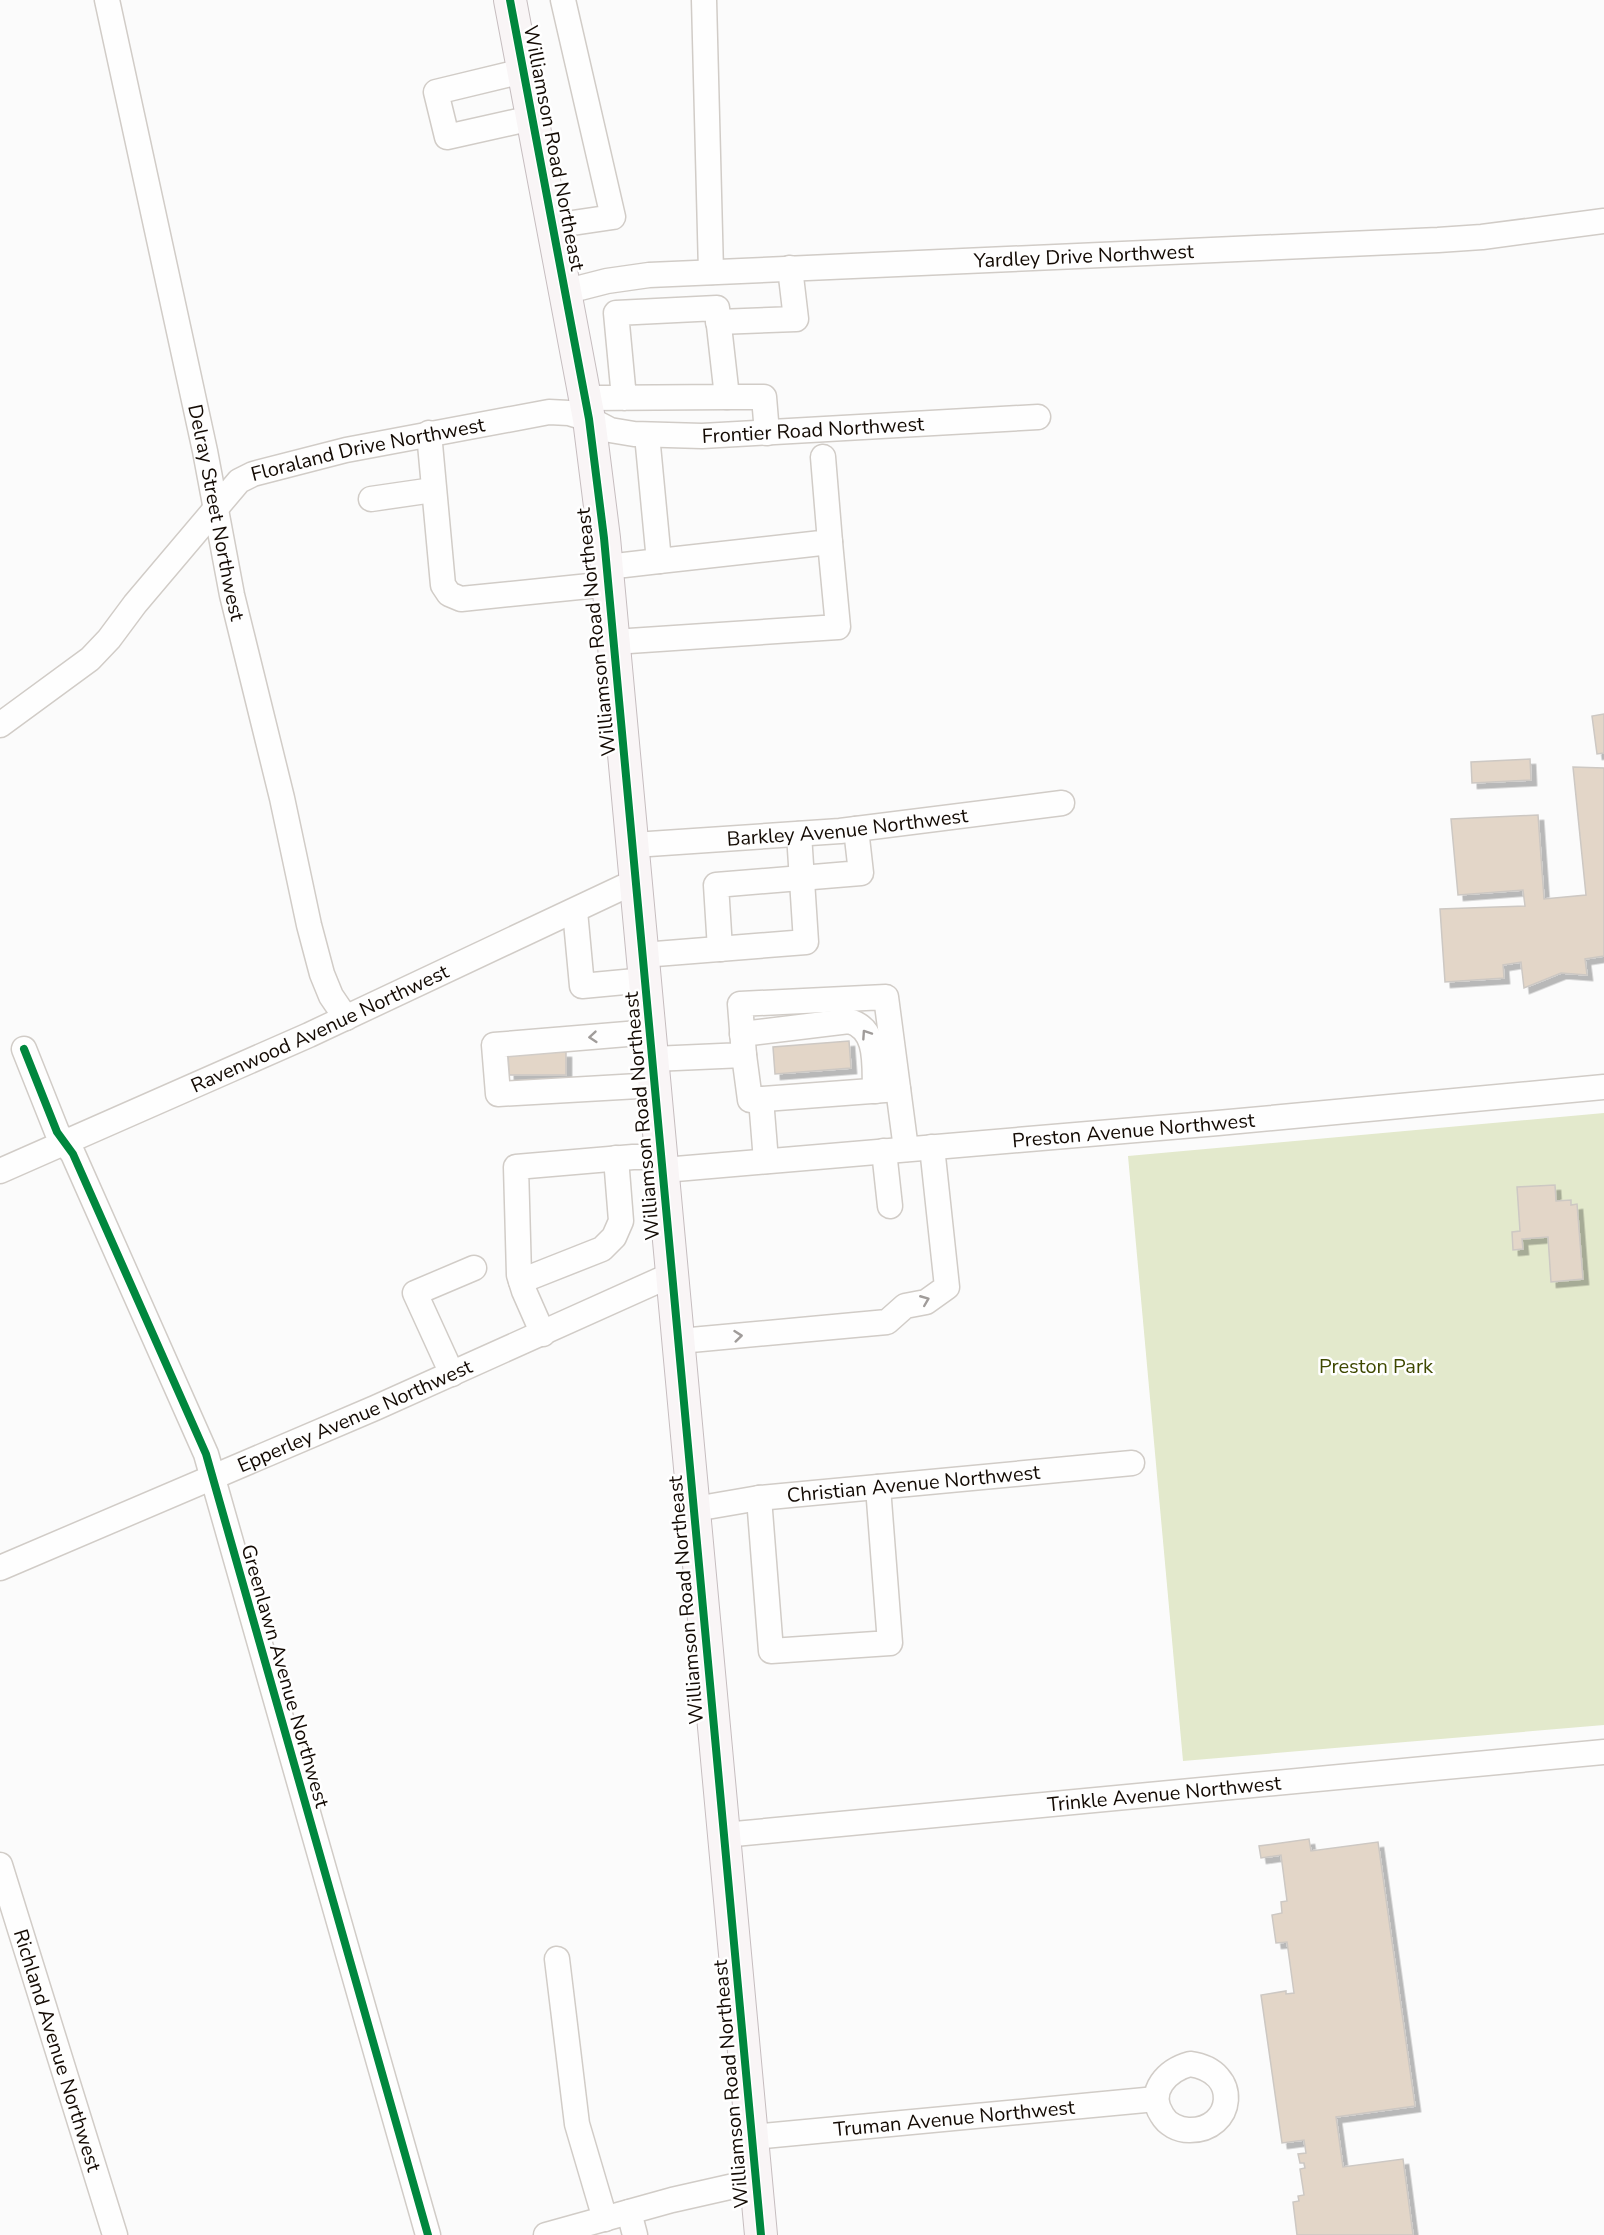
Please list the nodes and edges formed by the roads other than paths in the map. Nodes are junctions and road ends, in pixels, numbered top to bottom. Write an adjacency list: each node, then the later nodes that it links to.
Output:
1 (107, 0): 25 (street, Delray Street Northwest)
2 (510, 0): 5 (main road, Williamson Road Northeast)
3 (563, 0): 8 (street)
4 (704, 0): 10 (street)
5 (523, 70): 6 (main road, Williamson Road Northeast); 6 (street)
6 (532, 118): 8 (main road, Williamson Road Northeast)
7 (1604, 221): 9 (street, Yardley Drive Northwest)
8 (552, 226): 12 (main road, Williamson Road Northeast)
9 (790, 268): 10 (street, Yardley Drive Northwest); 14 (street)
10 (711, 272): 11 (street, Yardley Drive Northwest)
11 (639, 276): 12 (street, Yardley Drive Northwest); 13 (street)
12 (564, 292): 17 (main road, Williamson Road Northeast)
13 (642, 312): 14 (street); 15 (street)
14 (718, 322): 16 (street)
15 (624, 398): 16 (street); 17 (street)
16 (727, 398): 20 (street)
17 (587, 409): 19 (street, Floraland Drive Northwest); 21 (street, Frontier Road Northwest); 28 (main road, Williamson Road Northeast)
18 (1038, 417): 20 (street, Frontier Road Northwest)
19 (429, 433): 23 (street); 25 (street, Floraland Drive Northwest)
20 (766, 433): 21 (street, Frontier Road Northwest)
21 (647, 435): 27 (street)
22 (823, 457): 26 (street)
23 (433, 490): 24 (street); 28 (street)
24 (371, 499)
25 (216, 508): 30 (street, Floraland Drive Northwest); 40 (street, Delray Street Northwest)
26 (830, 542): 27 (street); 29 (street)
27 (659, 561): 28 (street)
28 (608, 576): 29 (main road, Williamson Road Northeast)
29 (614, 642): 34 (main road, Williamson Road Northeast)
30 (0, 725)
31 (1062, 803): 32 (street, Barkley Avenue Northwest)
32 (856, 829): 33 (street, Barkley Avenue Northwest); 35 (street)
33 (799, 834): 34 (street, Barkley Avenue Northwest); 35 (street)
34 (634, 845): 36 (main road, Williamson Road Northeast)
35 (802, 878): 38 (street); 38 (street)
36 (636, 881): 37 (street, Ravenwood Avenue Northwest); 39 (main road, Williamson Road Northeast)
37 (575, 911): 39 (street); 40 (street, Ravenwood Avenue Northwest)
38 (720, 949): 39 (street)
39 (645, 968): 43 (main road, Williamson Road Northeast)
40 (346, 1017): 47 (street, Ravenwood Avenue Northwest)
41 (743, 1044): 43 (street); 45 (street, one-way to 41); 45 (street); 46 (street)
42 (24, 1049): 47 (street, Greenlawn Avenue Northwest)
43 (653, 1059): 43 (street, one-way to 43); 52 (main road, Williamson Road Northeast)
44 (1604, 1087): 48 (street, Preston Avenue Northwest)
45 (886, 1090): 46 (street); 49 (street)
46 (761, 1099): 51 (street)
47 (65, 1143): 53 (street, Ravenwood Avenue Northwest); 62 (street, Greenlawn Avenue Northwest)
48 (932, 1147): 49 (street, Preston Avenue Northwest); 59 (street, one-way to 48)
49 (895, 1150): 51 (street, Preston Avenue Northwest); 54 (street)
50 (616, 1158): 52 (street, Preston Avenue Northwest); 57 (street); 57 (street, Preston Avenue Northwest)
51 (766, 1161): 52 (street, Preston Avenue Northwest)
52 (663, 1163): 56 (main road, Williamson Road Northeast)
53 (0, 1171)
54 (890, 1206)
55 (474, 1268): 60 (street)
56 (674, 1274): 58 (street, Epperley Avenue Northwest); 59 (main road, Williamson Road Northeast)
57 (521, 1281): 58 (street)
58 (543, 1334): 60 (street, Epperley Avenue Northwest)
59 (680, 1341): 65 (main road, Williamson Road Northeast)
60 (452, 1374): 62 (street, Epperley Avenue Northwest)
61 (1132, 1463): 63 (street, Christian Avenue Northwest)
62 (212, 1477): 66 (street, Epperley Avenue Northwest); 77 (street, Greenlawn Avenue Northwest)
63 (878, 1487): 64 (street, Christian Avenue Northwest); 64 (street)
64 (759, 1498): 65 (street, Christian Avenue Northwest)
65 (694, 1509): 68 (main road, Williamson Road Northeast)
66 (0, 1568)
67 (1604, 1752): 68 (street, Trinkle Avenue Northwest)
68 (724, 1835): 72 (main road, Williamson Road Northeast)
69 (0, 1865): 76 (street, Richland Avenue Northwest)
70 (557, 1959): 74 (street)
71 (1156, 2099): 72 (street, Truman Avenue Northwest)
72 (753, 2138): 73 (main road, Williamson Road Northeast)
73 (756, 2181): 75 (street); 79 (main road, Williamson Road Northeast)
74 (605, 2219): 75 (street); 78 (street)
75 (632, 2223)
76 (115, 2235)
77 (428, 2235)
78 (546, 2235)
79 (761, 2235)

